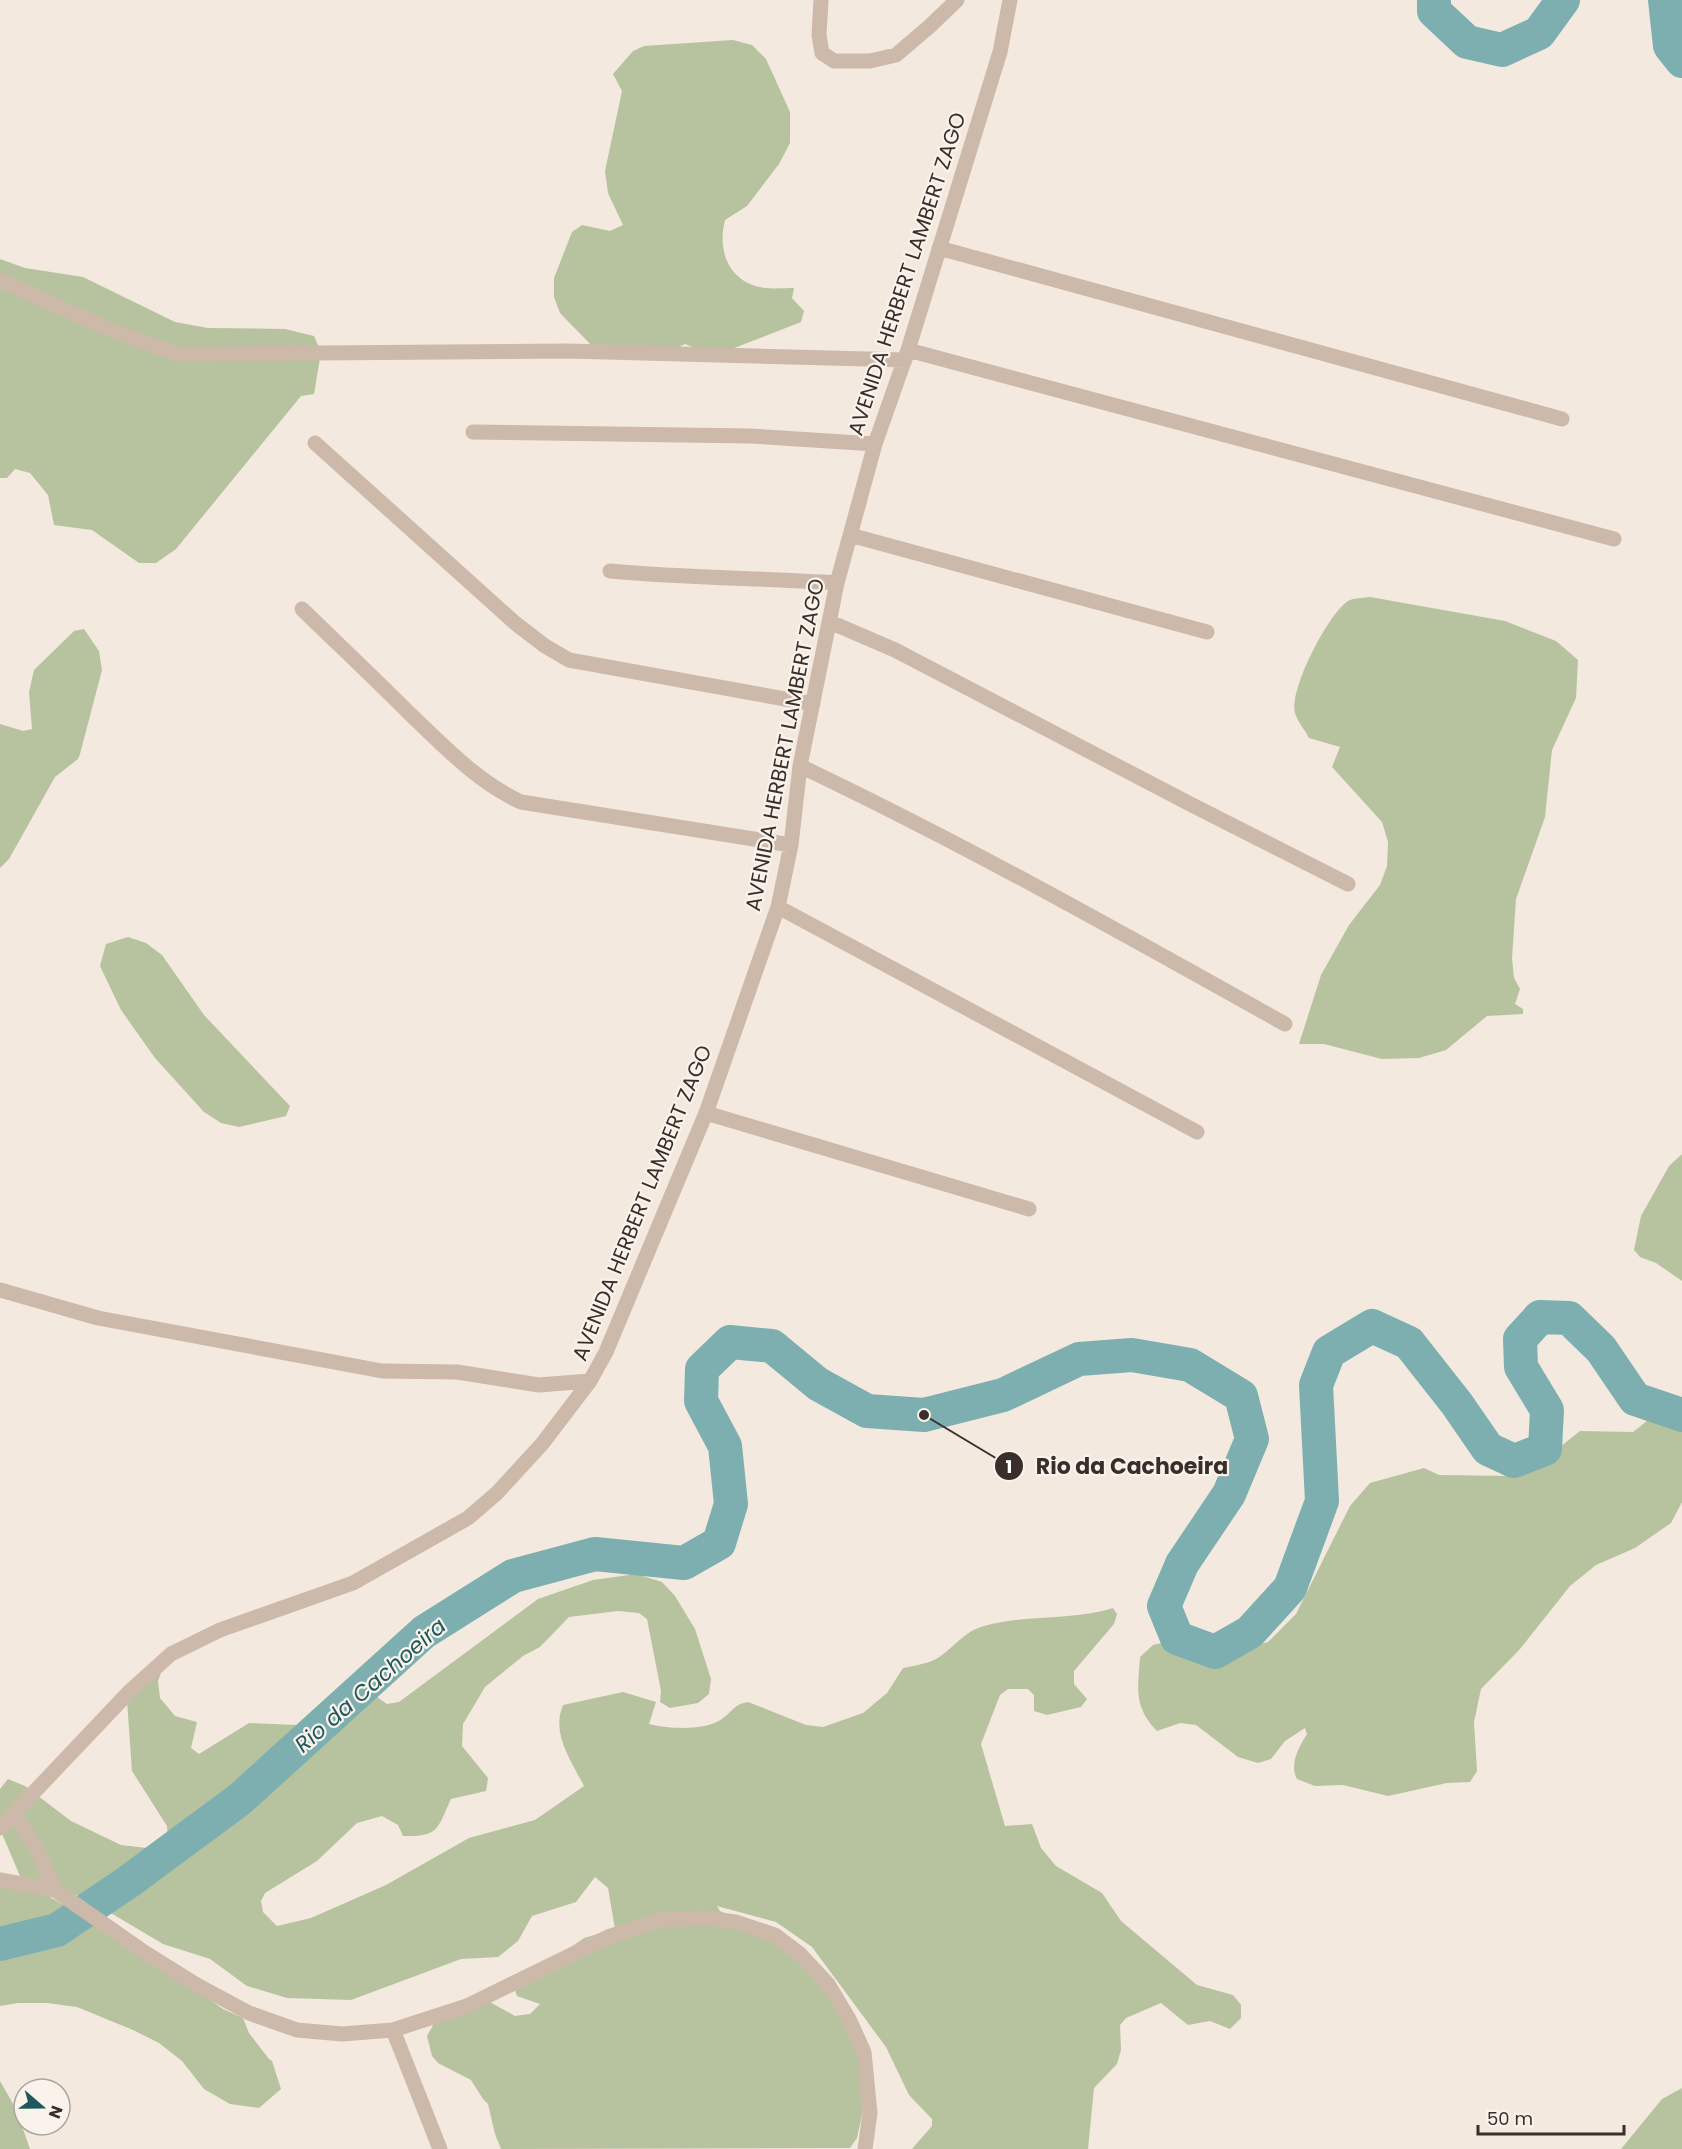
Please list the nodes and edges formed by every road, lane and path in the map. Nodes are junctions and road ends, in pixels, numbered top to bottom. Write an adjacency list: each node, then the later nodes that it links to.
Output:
1 (821, 0): 2 (street)
2 (957, 0)
3 (1010, 0): 4 (street, AVENIDA HERBERT LAMBERT ZAGO)
4 (939, 248): 6 (street, AVENIDA HERBERT LAMBERT ZAGO); 7 (street)
5 (0, 280): 6 (street)
6 (907, 355): 10 (street, AVENIDA HERBERT LAMBERT ZAGO); 12 (street)
7 (1562, 419)
8 (473, 432): 10 (street)
9 (315, 443): 18 (street)
10 (875, 444): 11 (street, AVENIDA HERBERT LAMBERT ZAGO)
11 (850, 535): 14 (street, AVENIDA HERBERT LAMBERT ZAGO); 17 (street)
12 (1614, 539)
13 (609, 571): 14 (street)
14 (837, 583): 16 (street, AVENIDA HERBERT LAMBERT ZAGO)
15 (302, 609): 20 (street)
16 (830, 622): 18 (street, AVENIDA HERBERT LAMBERT ZAGO); 21 (street)
17 (1207, 632)
18 (813, 704): 19 (street, AVENIDA HERBERT LAMBERT ZAGO)
19 (800, 766): 20 (street, AVENIDA HERBERT LAMBERT ZAGO); 23 (street)
20 (791, 846): 22 (street, AVENIDA HERBERT LAMBERT ZAGO)
21 (1348, 884)
22 (778, 907): 24 (street, AVENIDA HERBERT LAMBERT ZAGO); 25 (street)
23 (1285, 1024)
24 (706, 1113): 26 (street); 28 (street, AVENIDA HERBERT LAMBERT ZAGO)
25 (1197, 1132)
26 (1029, 1209)
27 (0, 1290): 28 (street)
28 (590, 1381): 29 (street, AVENIDA HERBERT LAMBERT ZAGO)
29 (14, 1814): 30 (street, AVENIDA HERBERT LAMBERT ZAGO); 32 (street)
30 (0, 1828)
31 (0, 1880): 32 (street)
32 (55, 1890): 33 (street)
33 (393, 2030): 34 (street); 35 (street)
34 (440, 2149)
35 (865, 2149)

